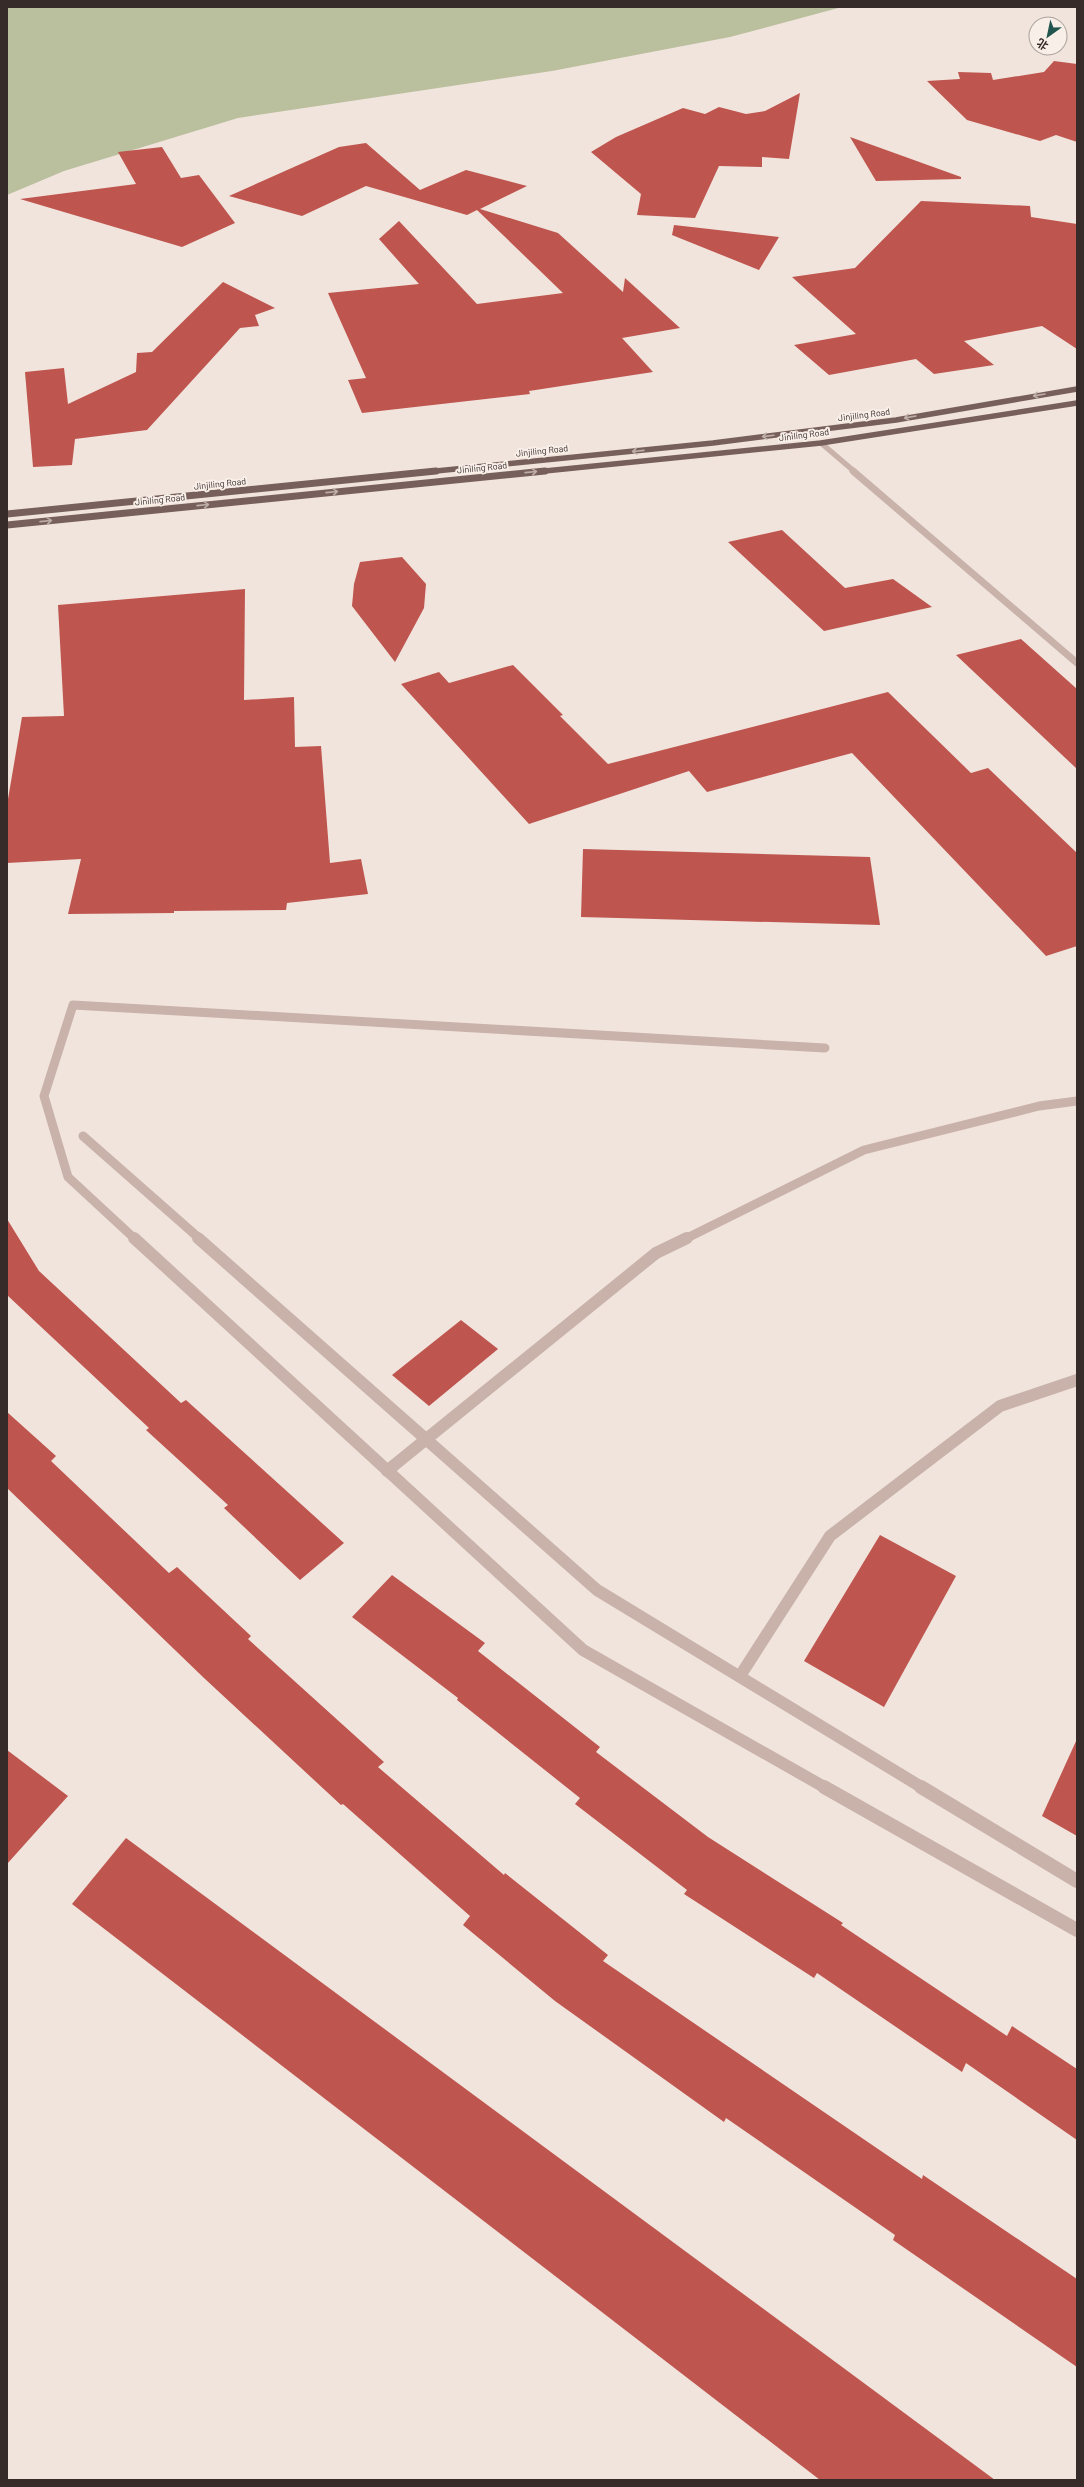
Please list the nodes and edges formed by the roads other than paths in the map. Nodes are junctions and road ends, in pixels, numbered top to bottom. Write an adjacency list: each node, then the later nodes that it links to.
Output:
1 (1077, 389): 4 (main road, Jinjiling Road, one-way to 4)
2 (1077, 402): 3 (main road, Jiniling Road)
3 (821, 443): 5 (main road, Jiniling Road, one-way to 3); 6 (street)
4 (7, 514)
5 (7, 525)
6 (1077, 663)
7 (825, 1048): 12 (street)
8 (1077, 1101): 11 (street)
9 (83, 1136): 11 (street)
10 (1077, 1380): 13 (street)
11 (427, 1439): 12 (street); 13 (street)
12 (387, 1472): 15 (street)
13 (740, 1676): 14 (street)
14 (1077, 1881)
15 (1077, 1930)

